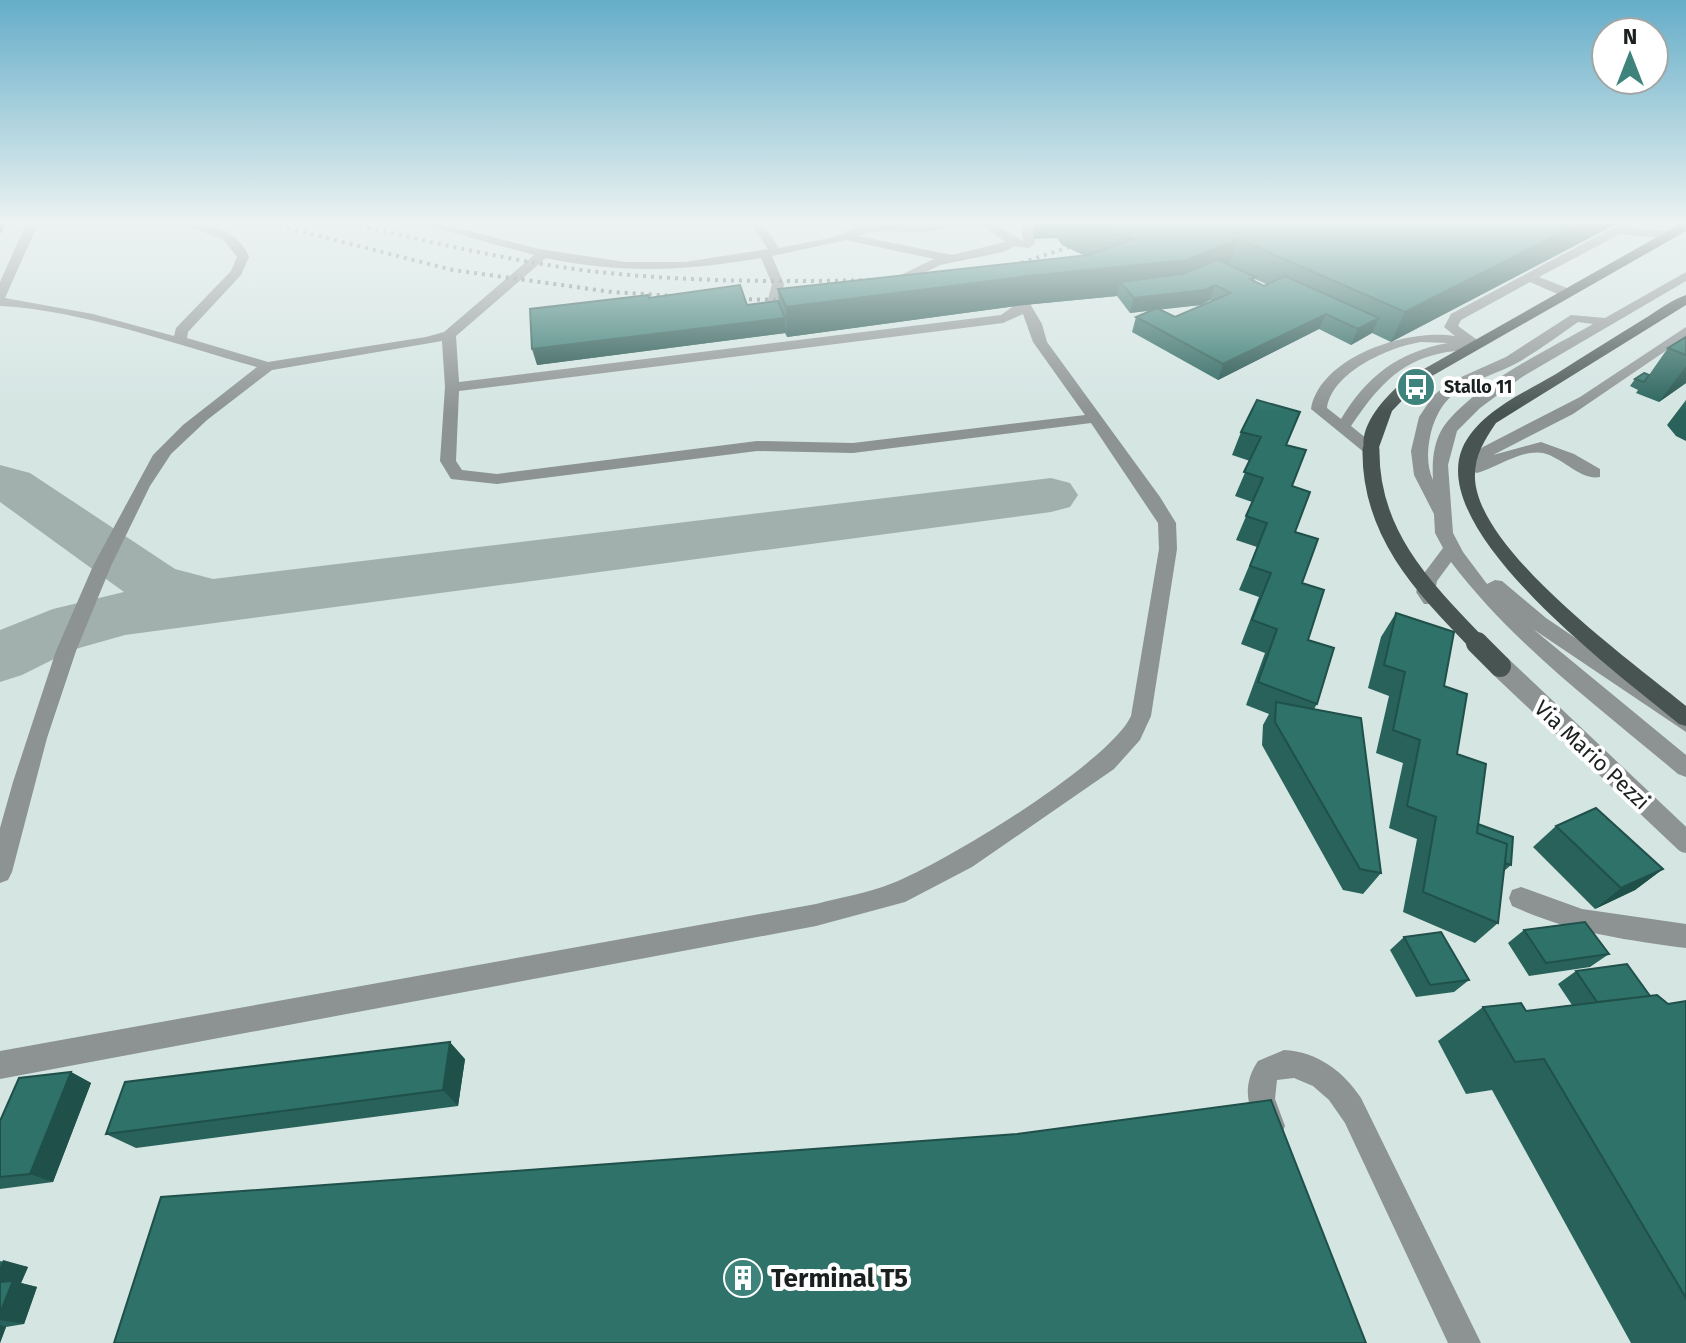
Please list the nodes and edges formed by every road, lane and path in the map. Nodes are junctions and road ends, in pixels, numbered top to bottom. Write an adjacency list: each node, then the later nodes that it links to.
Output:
1 (223, 287): 20 (street)
2 (505, 287): 17 (street)
3 (780, 287): 13 (street)
4 (880, 287): 9 (street)
5 (1514, 287): 19 (street)
6 (1551, 287): 10 (street)
7 (1577, 287): 10 (main road)
8 (1668, 287): 15 (street)
9 (873, 288)
10 (1567, 293): 19 (main road)
11 (0, 299): 20 (street)
12 (1686, 299): 28 (main road)
13 (770, 318)
14 (982, 322): 18 (street); 18 (street); 22 (street)
15 (1607, 322): 30 (street); 30 (street)
16 (1686, 331): 28 (street)
17 (449, 335): 21 (street); 22 (street)
18 (1027, 336): 23 (street)
19 (1476, 344): 24 (street); 24 (street); 26 (main road)
20 (189, 345): 21 (street)
21 (268, 366): 37 (street)
22 (452, 387): 23 (street)
23 (1095, 418): 40 (street)
24 (1342, 428): 26 (street)
25 (1552, 428): 27 (street)
26 (1371, 450): 32 (main road, bridge)
27 (1492, 460): 28 (street); 29 (street)
28 (1468, 470): 33 (main road)
29 (1594, 473)
30 (1441, 516): 31 (street); 33 (street)
31 (1451, 550): 34 (street); 35 (street)
32 (1500, 666): 35 (main road, bridge); 36 (street, Via Mario Pezzi, bridge)
33 (1686, 721)
34 (1684, 766)
35 (1686, 829)
36 (1686, 842)
37 (0, 872)
38 (1521, 898): 39 (street)
39 (1686, 936)
40 (0, 1065)
41 (1282, 1152): 42 (street)
42 (1465, 1343)

